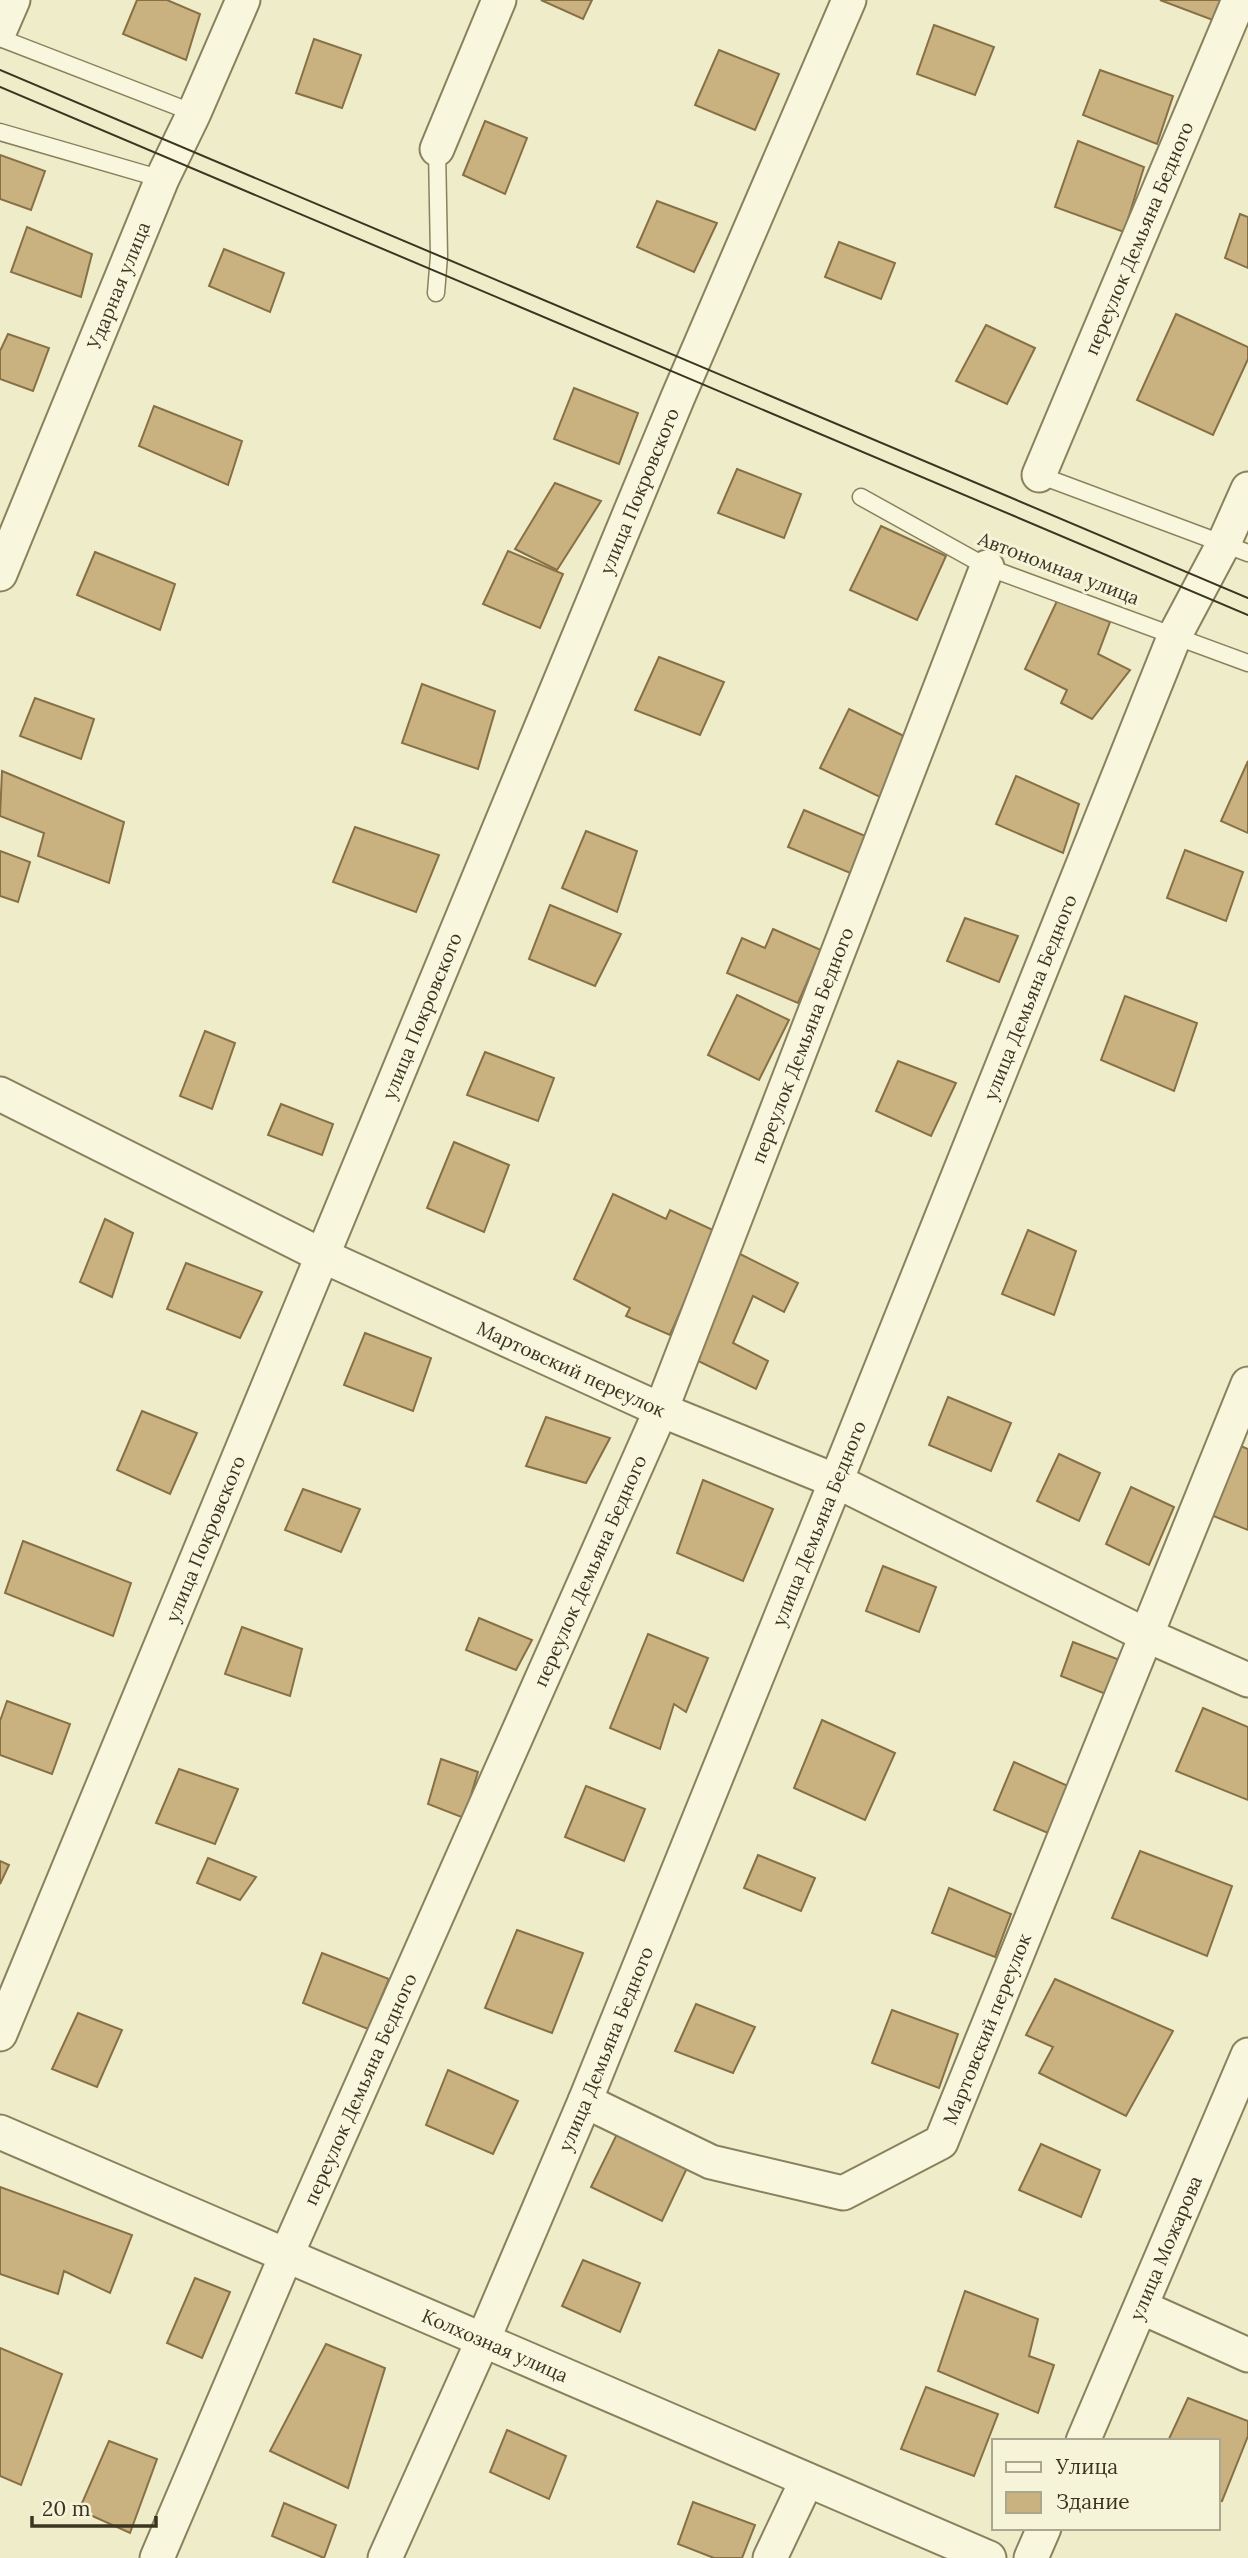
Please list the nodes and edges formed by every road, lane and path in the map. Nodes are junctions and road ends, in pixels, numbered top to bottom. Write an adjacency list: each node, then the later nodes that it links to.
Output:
1 (13, 0): 6 (street)
2 (243, 0): 8 (street, Ударная улица)
3 (499, 0): 10 (street)
4 (849, 0): 22 (street, улица Покровского)
5 (1239, 0): 13 (street, переулок Демьяна Бедного)
6 (0, 30)
7 (0, 38): 8 (lane)
8 (194, 113): 11 (street, Ударная улица)
9 (0, 132): 11 (lane)
10 (438, 149): 12 (lane)
11 (162, 179): 18 (street, Ударная улица)
12 (436, 293)
13 (1039, 475): 16 (lane)
14 (1248, 489): 16 (street, улица Демьяна Бедного)
15 (861, 497): 17 (lane, Автономная улица)
16 (1236, 548): 19 (street, улица Демьяна Бедного)
17 (987, 567): 19 (lane, Автономная улица); 24 (street, переулок Демьяна Бедного)
18 (0, 574)
19 (1175, 635): 20 (lane, Автономная улица); 25 (street, улица Демьяна Бедного)
20 (1248, 663)
21 (0, 1094): 22 (street, Мартовский переулок)
22 (323, 1256): 24 (street, Мартовский переулок); 28 (street, улица Покровского)
23 (1248, 1384): 26 (street, Мартовский переулок)
24 (661, 1410): 25 (street, Мартовский переулок); 32 (street, переулок Демьяна Бедного)
25 (836, 1481): 26 (street, Мартовский переулок); 30 (street, улица Демьяна Бедного)
26 (1146, 1635): 27 (street); 30 (street, Мартовский переулок)
27 (1248, 1679)
28 (0, 2034)
29 (1248, 2056): 33 (street, улица Можарова)
30 (585, 2101): 34 (street, улица Демьяна Бедного)
31 (0, 2132): 32 (street, Колхозная улица)
32 (286, 2256): 34 (street, Колхозная улица); 39 (street, переулок Демьяна Бедного)
33 (1141, 2307): 35 (street); 36 (street, улица Можарова)
34 (483, 2340): 37 (street, Колхозная улица); 40 (street, улица Демьяна Бедного)
35 (1248, 2355)
36 (1084, 2439)
37 (807, 2480): 41 (street); 42 (street, Колхозная улица)
38 (1043, 2530): 43 (street)
39 (157, 2558)
40 (385, 2558)
41 (771, 2558)
42 (989, 2558)
43 (1031, 2558)

